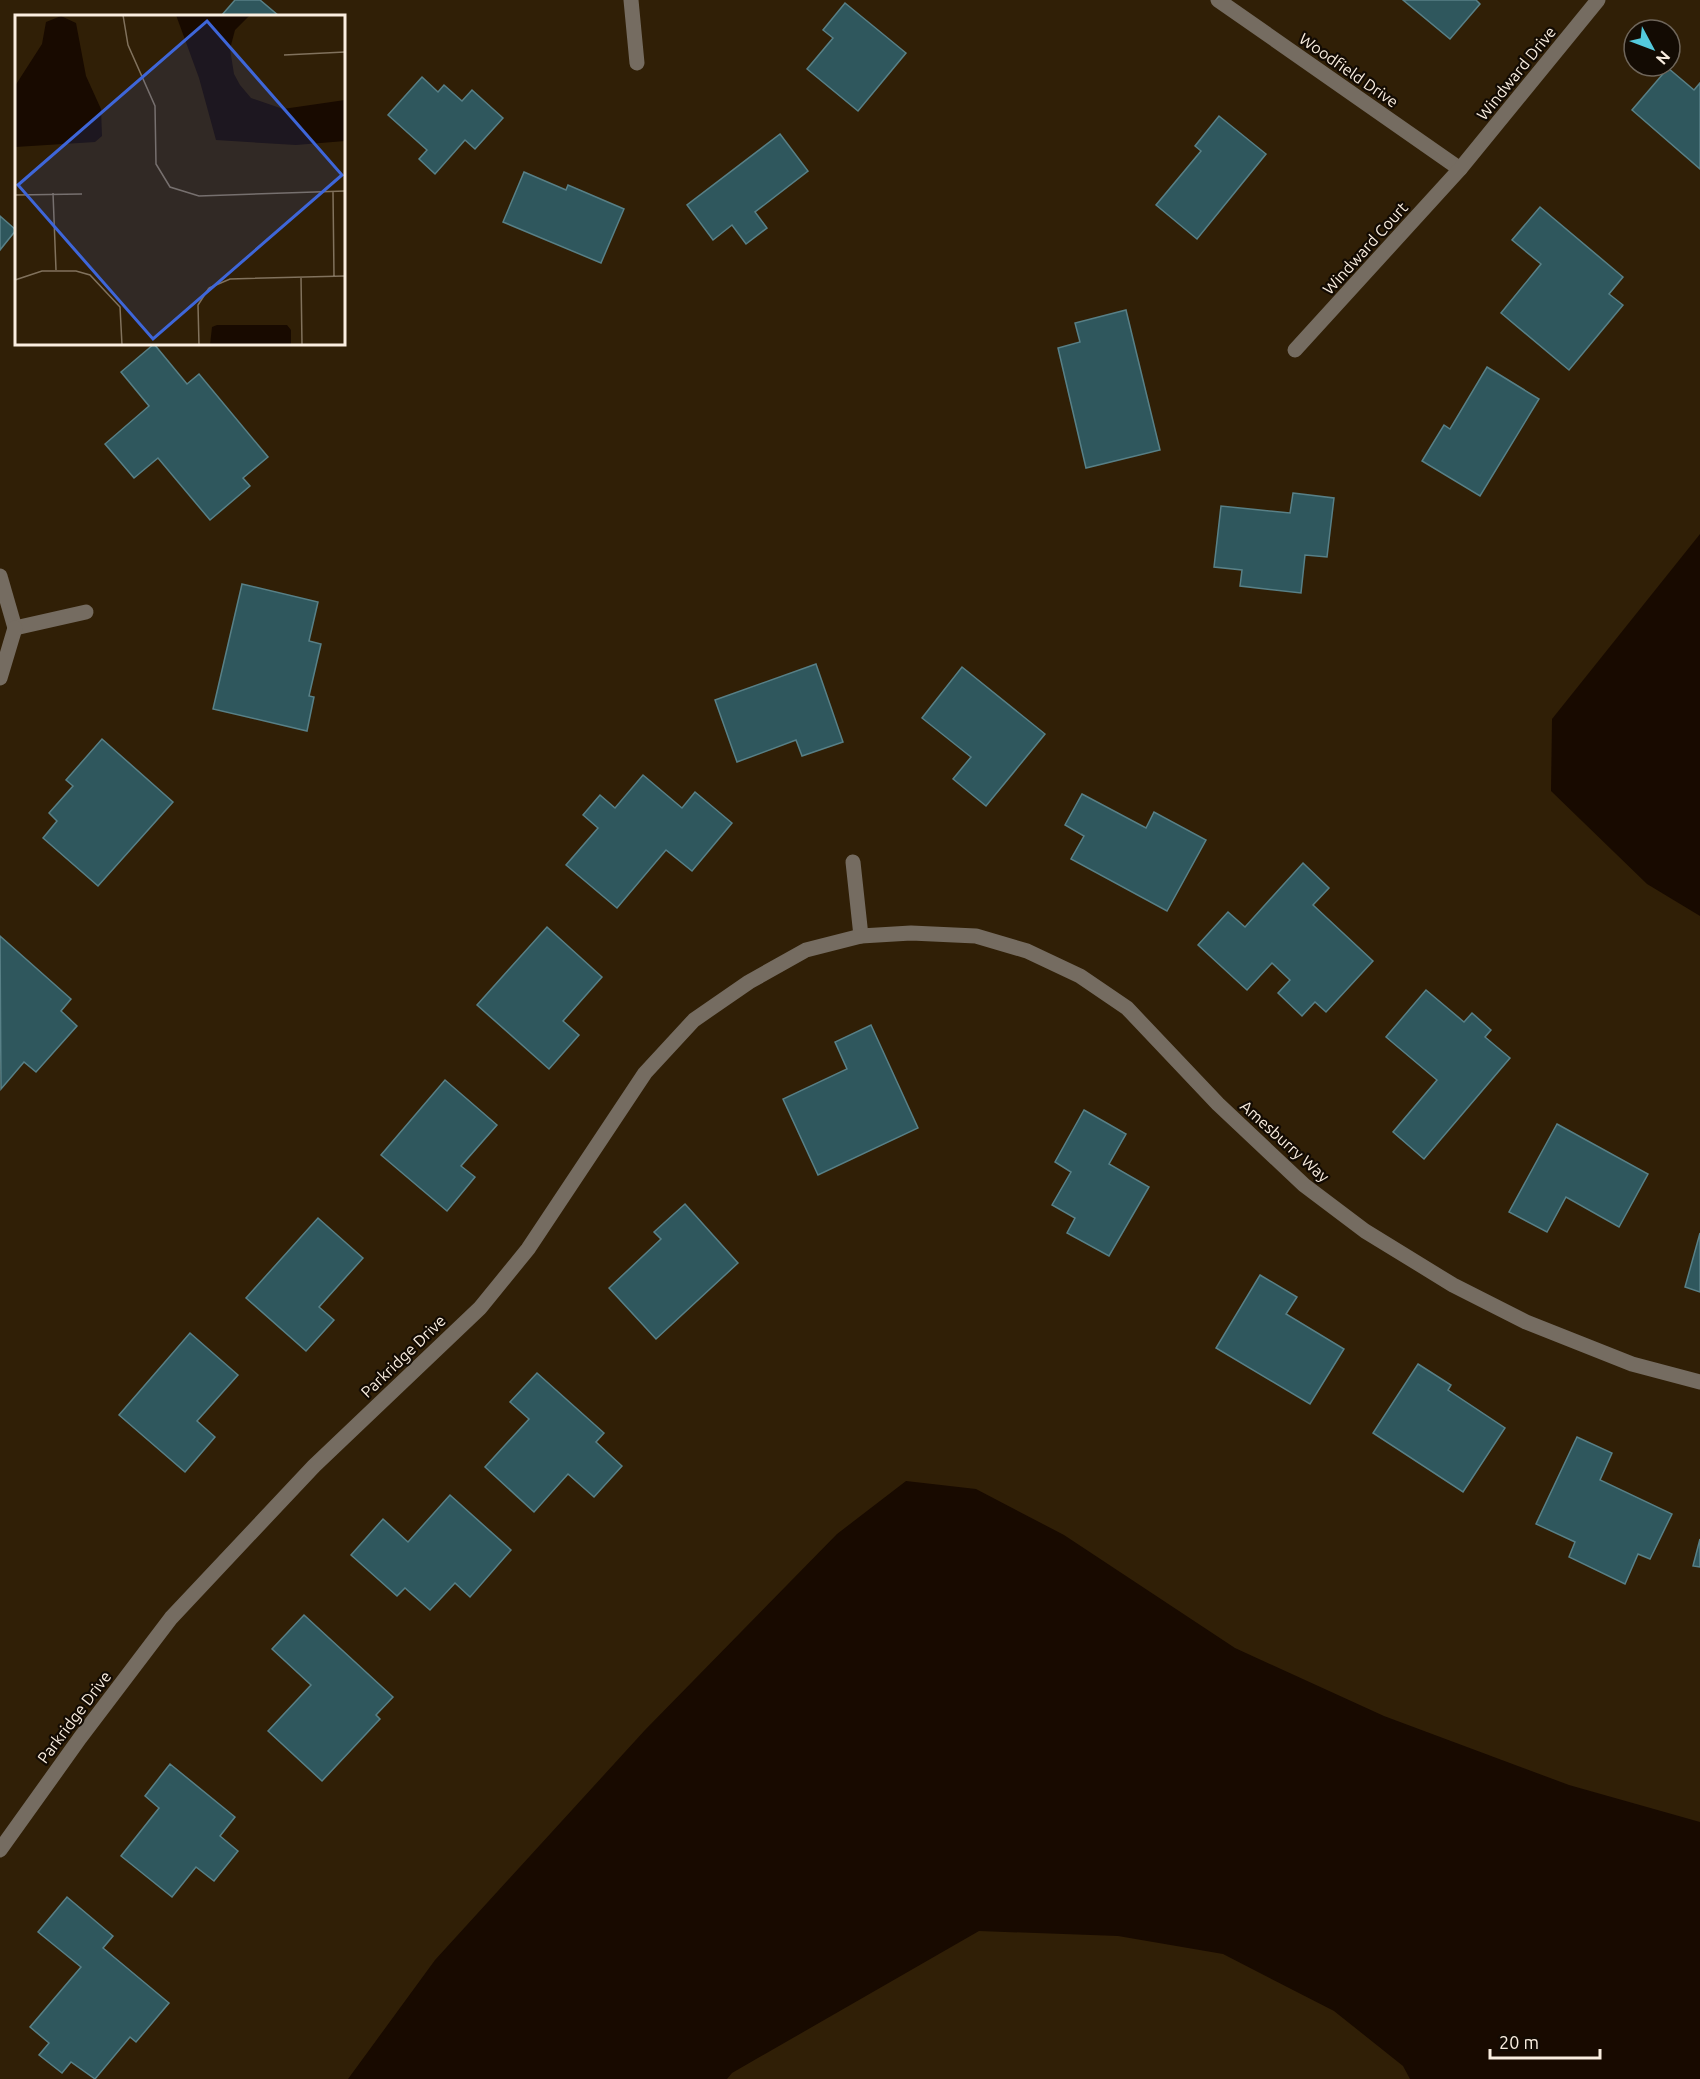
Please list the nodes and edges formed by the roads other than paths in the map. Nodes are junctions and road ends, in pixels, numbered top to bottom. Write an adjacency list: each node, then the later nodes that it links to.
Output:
1 (631, 0): 4 (street)
2 (1218, 0): 5 (street, Woodfield Drive)
3 (1598, 0): 5 (street, Windward Drive)
4 (638, 63)
5 (1460, 169): 6 (street, Windward Court)
6 (1296, 350)
7 (0, 576): 9 (street)
8 (86, 612): 9 (street)
9 (15, 628): 10 (street)
10 (0, 678)
11 (853, 862): 12 (street)
12 (861, 936): 13 (street, Amesburry Way); 14 (street, Parkridge Drive)
13 (1700, 1382)
14 (0, 1850)

